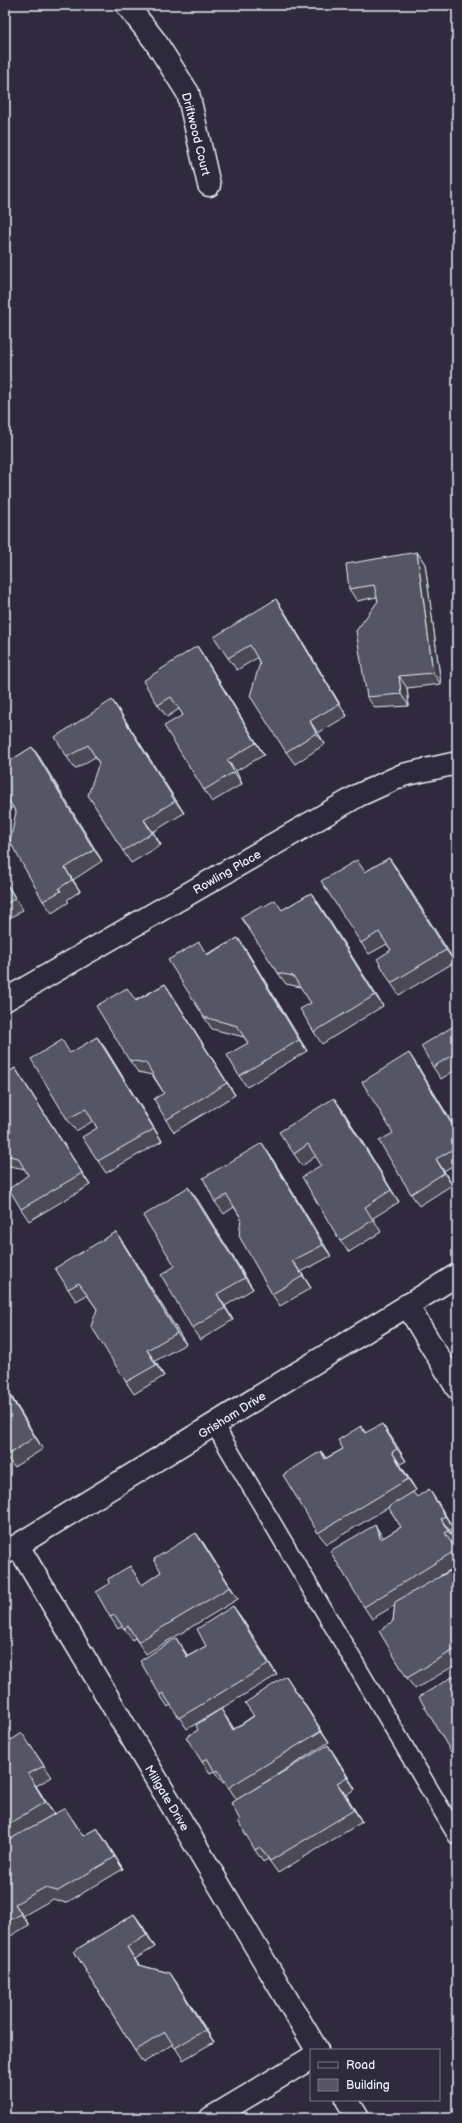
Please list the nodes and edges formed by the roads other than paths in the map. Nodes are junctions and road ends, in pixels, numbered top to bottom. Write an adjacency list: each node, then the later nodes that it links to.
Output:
1 (127, 5): 2 (street, Driftwood Court)
2 (209, 185)
3 (457, 763): 4 (street, Rowling Place)
4 (5, 1000)
5 (457, 1275): 6 (street, Grisham Drive)
6 (407, 1305): 7 (street); 8 (street, Grisham Drive)
7 (457, 1388)
8 (215, 1426): 9 (street, Grisham Drive); 10 (lane)
9 (11, 1550): 11 (street, Millgate Drive)
10 (457, 1836)
11 (316, 2049)
12 (310, 2059): 14 (street)
13 (348, 2101): 15 (street)
14 (211, 2118)
15 (358, 2118)

